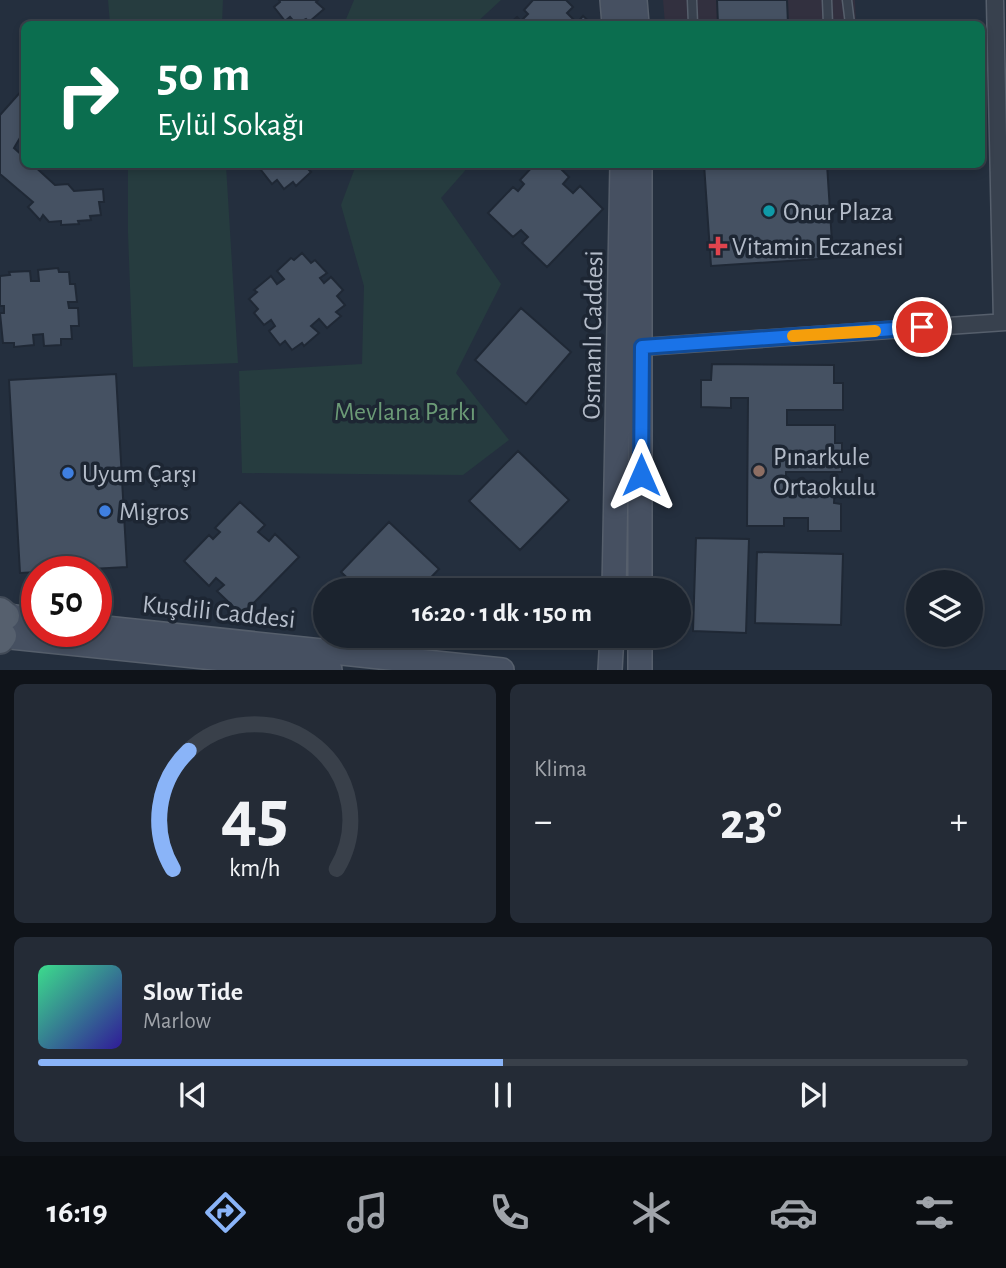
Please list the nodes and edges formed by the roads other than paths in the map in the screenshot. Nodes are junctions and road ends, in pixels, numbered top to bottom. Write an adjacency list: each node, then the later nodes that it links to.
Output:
1 (612, 0): 7 (main road)
2 (635, 0): 8 (main road)
3 (692, 0): 9 (lane)
4 (827, 0): 10 (lane)
5 (848, 0): 11 (lane)
6 (997, 2): 14 (street)
7 (614, 21)
8 (637, 21)
9 (693, 21)
10 (828, 21)
11 (850, 21)
12 (622, 168): 16 (main road, Osmanlı Caddesi)
13 (640, 168): 15 (main road, Osmanlı Caddesi)
14 (1004, 322): 15 (street)
15 (642, 347): 17 (main road, Osmanlı Caddesi)
16 (614, 578)
17 (640, 578)
18 (21, 622): 19 (main road, Kuşdili Caddesi)
19 (2, 625): 21 (main road, Kuşdili Caddesi)
20 (112, 632): 21 (main road, Kuşdili Caddesi)
21 (141, 641): 24 (main road, Kuşdili Caddesi); 25 (main road, Kuşdili Caddesi)
22 (611, 648): 26 (main road)
23 (640, 648): 27 (main road)
24 (330, 670)
25 (502, 670)
26 (610, 670)
27 (640, 670)

